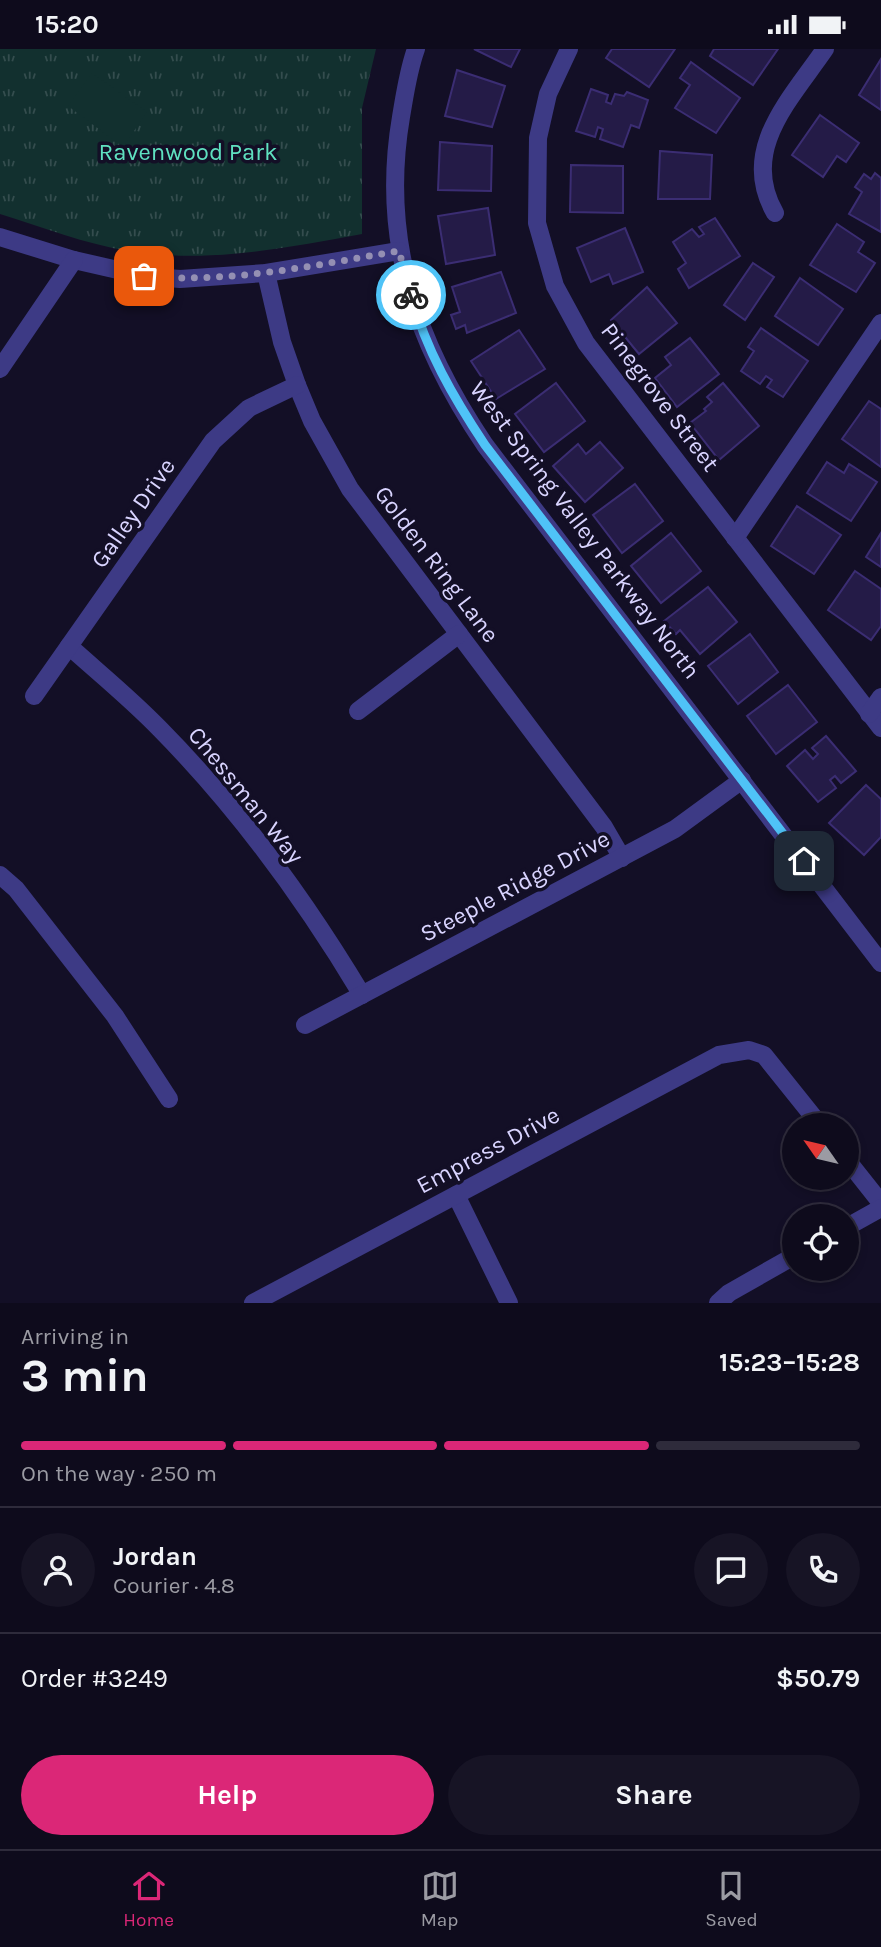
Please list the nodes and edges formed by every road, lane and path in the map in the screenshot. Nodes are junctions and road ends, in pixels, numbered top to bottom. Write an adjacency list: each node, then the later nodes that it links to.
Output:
1 (416, 49): 6 (street, West Spring Valley Parkway North)
2 (569, 49): 12 (street, Pinegrove Street)
3 (825, 49): 4 (street)
4 (775, 213)
5 (0, 237): 7 (street)
6 (399, 251): 8 (street); 20 (street, West Spring Valley Parkway North)
7 (74, 260): 8 (street); 10 (street)
8 (266, 273): 11 (street, Golden Ring Lane)
9 (881, 323): 12 (street)
10 (0, 369)
11 (297, 385): 13 (street, Golden Ring Lane); 14 (street, Galley Drive)
12 (735, 538): 18 (street, Pinegrove Street)
13 (459, 634): 17 (street); 21 (street, Golden Ring Lane)
14 (69, 646): 15 (street, Galley Drive); 24 (street, Chessman Way)
15 (34, 696)
16 (881, 697): 18 (street)
17 (358, 711)
18 (869, 714): 19 (street, Pinegrove Street)
19 (881, 728)
20 (742, 780): 21 (street, Steeple Ridge Drive); 23 (street, West Spring Valley Parkway North)
21 (622, 858): 24 (street, Steeple Ridge Drive)
22 (0, 875): 26 (street)
23 (881, 963)
24 (362, 995): 25 (street, Steeple Ridge Drive)
25 (305, 1025)
26 (169, 1099)
27 (810, 1113): 29 (street, Empress Drive)
28 (859, 1176): 30 (street)
29 (456, 1195): 33 (street, Empress Drive); 35 (street)
30 (881, 1206): 31 (street)
31 (859, 1220)
32 (782, 1264): 36 (street)
33 (278, 1297): 34 (street, Empress Drive)
34 (253, 1303)
35 (509, 1303)
36 (718, 1303)

